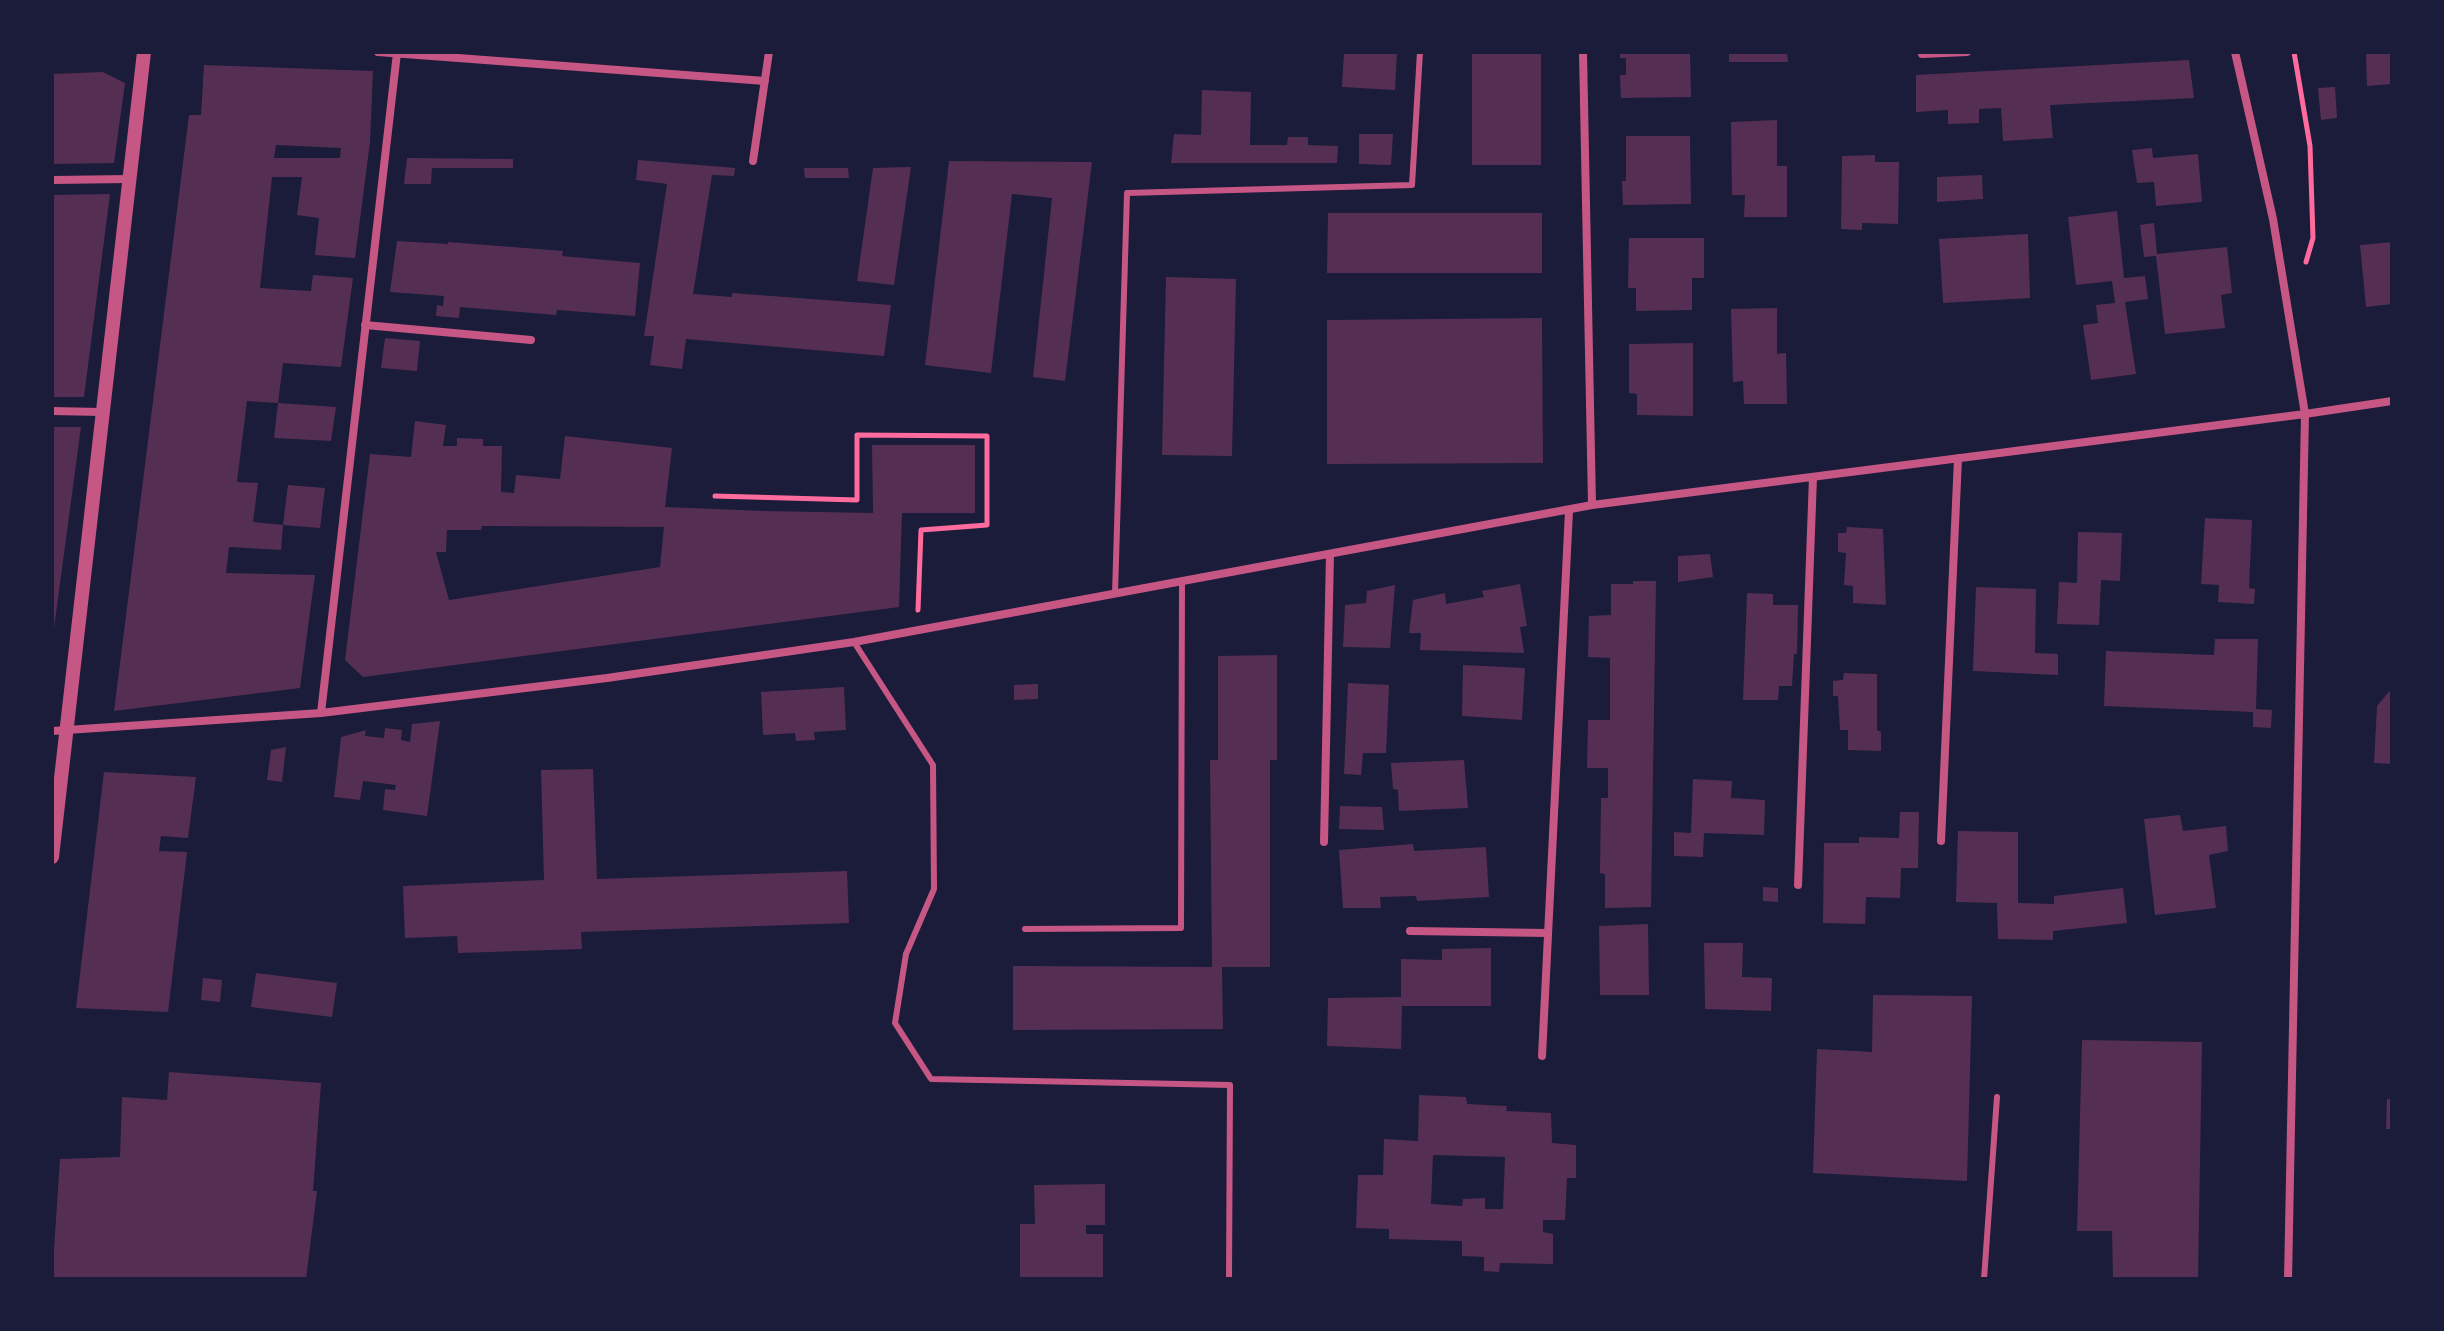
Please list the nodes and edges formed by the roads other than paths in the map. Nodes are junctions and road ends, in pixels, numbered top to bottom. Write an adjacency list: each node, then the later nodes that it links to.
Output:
1 (144, 52): 12 (street)
2 (378, 52): 8 (street)
3 (769, 52): 10 (street)
4 (1420, 52): 26 (lane)
5 (1583, 52): 22 (street)
6 (1967, 52): 9 (street)
7 (2235, 52): 19 (street)
8 (397, 53): 10 (street); 14 (street)
9 (1922, 54)
10 (765, 81): 11 (street)
11 (753, 161)
12 (129, 179): 13 (street); 18 (street)
13 (52, 180)
14 (365, 325): 15 (street); 28 (street)
15 (531, 340)
16 (2392, 401): 19 (street)
17 (52, 411): 18 (street)
18 (101, 412): 29 (street)
19 (2305, 414): 20 (street); 41 (street)
20 (1958, 458): 21 (street); 30 (street)
21 (1813, 477): 22 (street); 33 (street)
22 (1592, 505): 23 (street)
23 (1569, 511): 24 (street); 36 (street)
24 (1330, 554): 25 (street); 31 (street)
25 (1182, 582): 26 (street); 34 (lane)
26 (1115, 594): 27 (street)
27 (854, 642): 28 (street); 39 (lane)
28 (321, 713): 29 (street)
29 (59, 731): 32 (street)
30 (1941, 841)
31 (1324, 842)
32 (52, 857)
33 (1798, 885)
34 (1025, 929)
35 (1410, 931): 36 (street)
36 (1548, 933): 37 (street)
37 (1542, 1056)
38 (1997, 1097): 40 (lane)
39 (1229, 1279)
40 (1984, 1279)
41 (2288, 1279)

